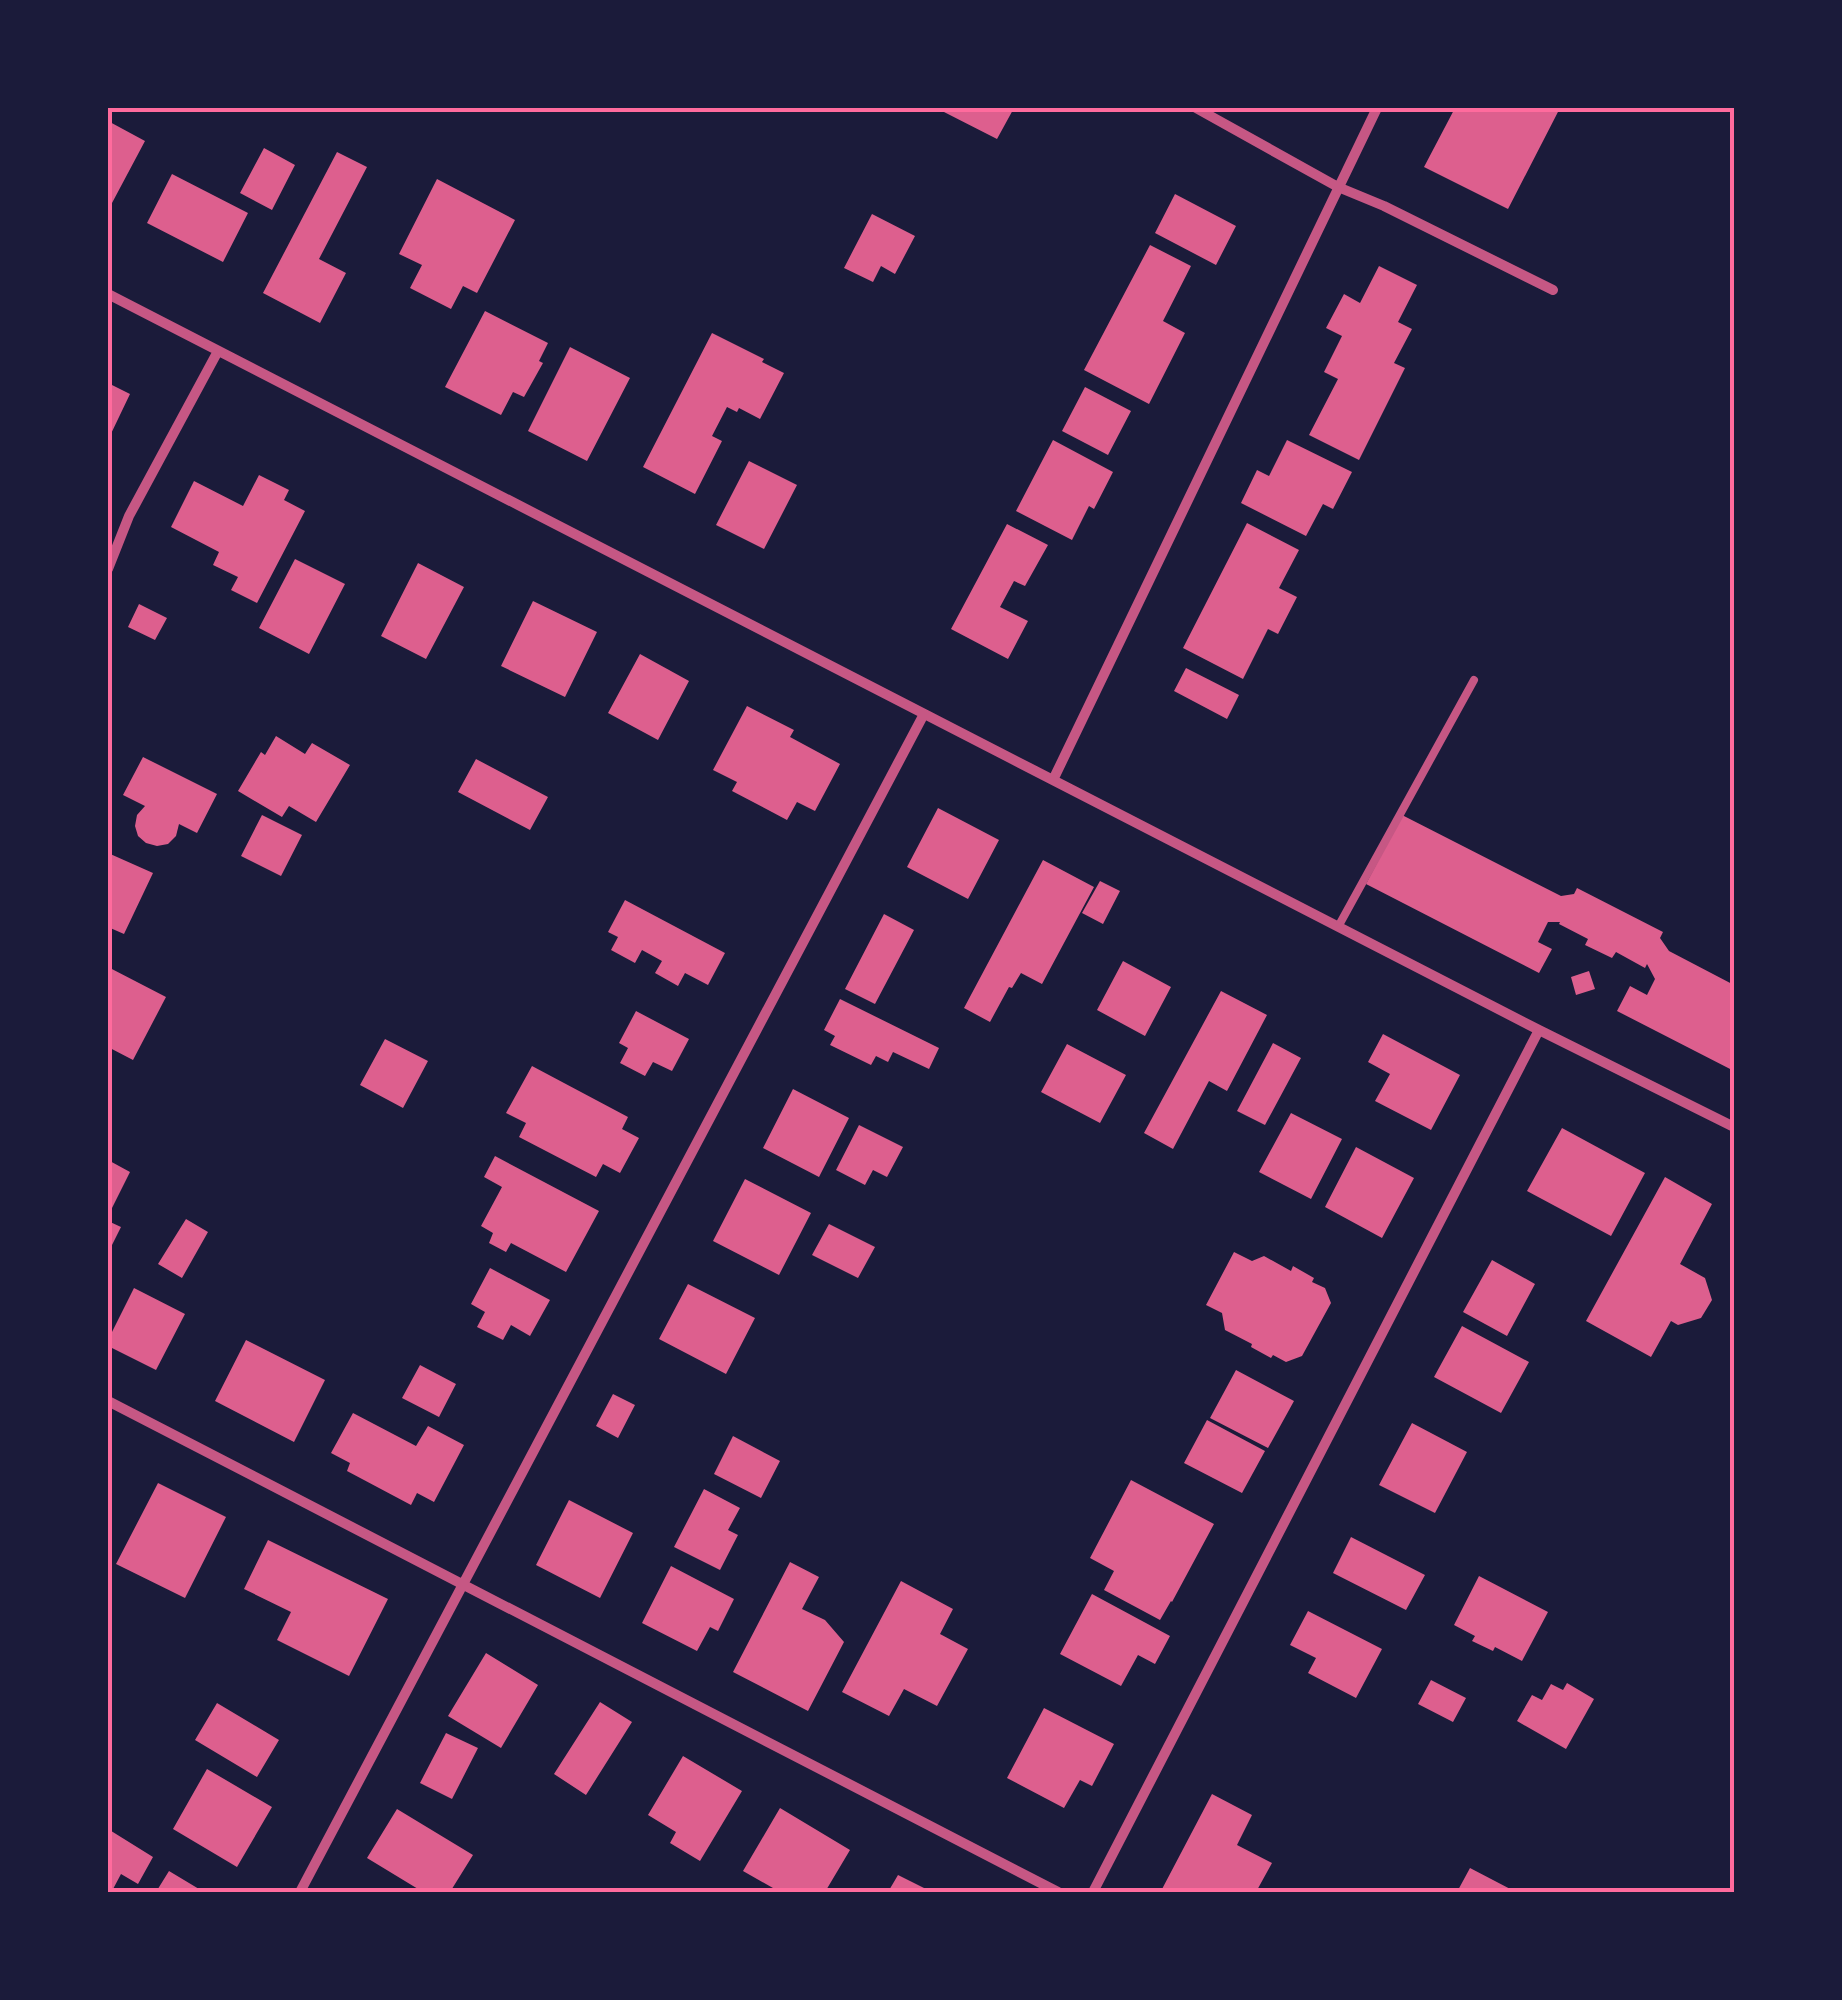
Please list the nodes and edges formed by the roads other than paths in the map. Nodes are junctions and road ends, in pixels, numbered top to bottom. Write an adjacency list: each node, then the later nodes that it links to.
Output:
1 (1196, 108): 3 (street)
2 (1378, 108): 3 (street)
3 (1338, 188): 4 (street); 10 (street)
4 (1552, 290)
5 (108, 294): 6 (street)
6 (218, 350): 7 (street); 9 (street)
7 (108, 569)
8 (1474, 680): 11 (lane)
9 (924, 714): 10 (street); 15 (street)
10 (1053, 780): 11 (street)
11 (1338, 927): 12 (street)
12 (1539, 1030): 13 (street); 18 (street)
13 (1734, 1127)
14 (108, 1401): 15 (street)
15 (464, 1585): 16 (street); 17 (street)
16 (300, 1892)
17 (1058, 1892)
18 (1093, 1892)

